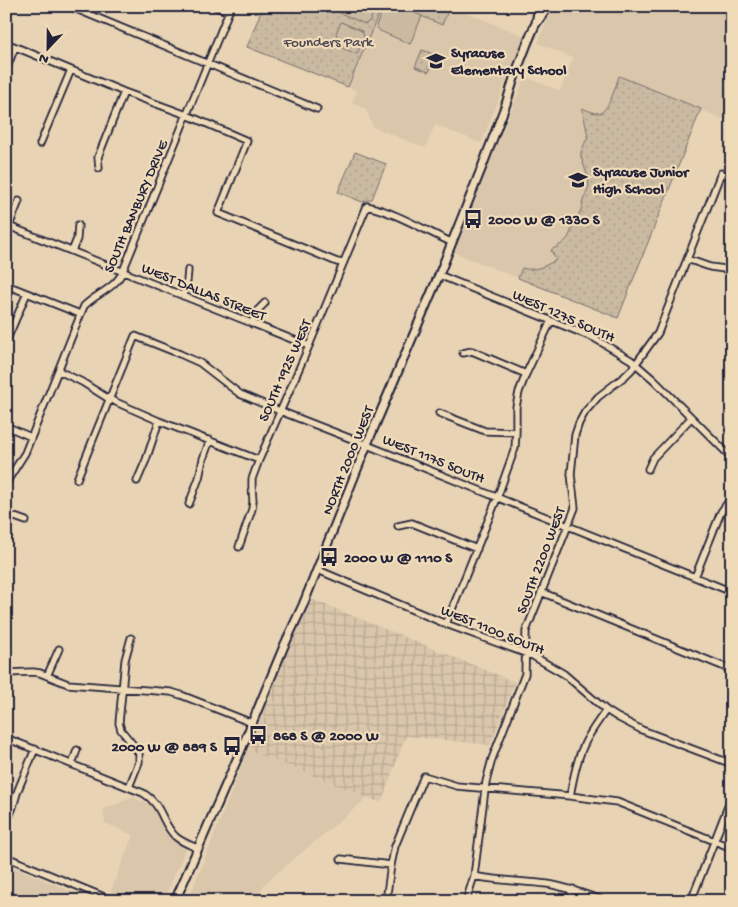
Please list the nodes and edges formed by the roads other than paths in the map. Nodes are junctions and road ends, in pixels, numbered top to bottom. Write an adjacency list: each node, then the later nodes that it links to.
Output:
1 (68, 6): 9 (street)
2 (215, 6): 5 (street)
3 (539, 6): 6 (main road)
4 (548, 6): 6 (main road)
5 (230, 9): 9 (street, SOUTH BANBURY DRIVE)
6 (535, 25): 21 (main road, NORTH 2000 WEST)
7 (6, 43): 8 (street)
8 (15, 47): 10 (street); 11 (street)
9 (208, 63): 13 (street); 14 (street, SOUTH BANBURY DRIVE)
10 (6, 70)
11 (70, 70): 12 (street); 15 (street)
12 (124, 92): 14 (street); 16 (street)
13 (317, 109)
14 (187, 115): 24 (street); 27 (street, SOUTH BANBURY DRIVE)
15 (40, 144)
16 (99, 168)
17 (732, 177): 23 (street, SOUTH 2200 WEST)
18 (20, 202): 19 (street)
19 (8, 226): 22 (street, WEST DALLAS STREET)
20 (78, 226): 22 (street)
21 (451, 242): 24 (street, SOUTH 1925 WEST); 28 (main road, NORTH 2000 WEST)
22 (72, 251): 27 (street, WEST DALLAS STREET)
23 (687, 259): 26 (street); 41 (street, SOUTH 2200 WEST)
24 (343, 263): 39 (street, SOUTH 1925 WEST)
25 (188, 270): 31 (street)
26 (732, 270)
27 (123, 271): 31 (street, WEST DALLAS STREET); 33 (street, SOUTH BANBURY DRIVE)
28 (439, 275): 34 (street, WEST 1275 SOUTH); 53 (main road, NORTH 2000 WEST)
29 (6, 287): 30 (street)
30 (27, 293): 33 (street); 37 (street)
31 (183, 296): 35 (street, WEST DALLAS STREET)
32 (265, 303): 35 (street)
33 (80, 314): 42 (street, SOUTH BANBURY DRIVE)
34 (551, 321): 41 (street, WEST 1275 SOUTH); 43 (street)
35 (252, 324): 39 (street, WEST DALLAS STREET)
36 (732, 334): 38 (street)
37 (6, 342)
38 (728, 342)
39 (309, 346): 45 (street, SOUTH 1925 WEST)
40 (463, 353): 43 (street)
41 (636, 364): 47 (street, WEST 1275 SOUTH); 65 (street, SOUTH 2200 WEST)
42 (59, 370): 44 (street); 51 (street, SOUTH BANBURY DRIVE)
43 (526, 374): 50 (street)
44 (109, 399): 45 (street, WEST 1175 SOUTH); 48 (street); 57 (street)
45 (280, 412): 53 (street, WEST 1175 SOUTH); 55 (street, SOUTH 1925 WEST)
46 (439, 413): 50 (street)
47 (691, 418): 54 (street, WEST 1275 SOUTH); 56 (street)
48 (159, 421): 52 (street); 58 (street)
49 (6, 426): 51 (street)
50 (516, 432): 60 (street)
51 (31, 437): 59 (street, SOUTH BANBURY DRIVE)
52 (210, 440): 55 (street); 62 (street)
53 (367, 445): 60 (street, WEST 1175 SOUTH); 69 (main road, NORTH 2000 WEST)
54 (732, 458)
55 (259, 460): 67 (street, SOUTH 1925 WEST)
56 (648, 469)
57 (78, 479)
58 (138, 481)
59 (6, 483)
60 (497, 497): 65 (street, WEST 1175 SOUTH); 68 (street)
61 (732, 497): 70 (street)
62 (189, 504)
63 (6, 512): 64 (street)
64 (26, 521)
65 (568, 525): 70 (street, WEST 1175 SOUTH); 71 (street, SOUTH 2200 WEST)
66 (398, 526): 68 (street)
67 (239, 547)
68 (477, 549): 73 (street)
69 (318, 570): 73 (street, WEST 1100 SOUTH); 82 (main road, NORTH 2000 WEST)
70 (695, 577): 72 (street, WEST 1175 SOUTH)
71 (541, 592): 76 (street, SOUTH 2200 WEST); 77 (street)
72 (732, 592)
73 (446, 624): 76 (street, WEST 1100 SOUTH)
74 (130, 638): 80 (street)
75 (59, 649): 79 (street)
76 (526, 653): 81 (street, WEST 1100 SOUTH); 89 (street, SOUTH 2200 WEST)
77 (732, 670)
78 (6, 673): 79 (street)
79 (47, 676): 80 (street)
80 (122, 688): 82 (street); 88 (street)
81 (606, 710): 87 (street, WEST 1100 SOUTH); 90 (street)
82 (252, 723): 94 (main road, NORTH 2000 WEST)
83 (6, 738): 84 (street)
84 (35, 749): 86 (street); 92 (street)
85 (78, 750): 86 (street)
86 (72, 764): 88 (street)
87 (732, 764)
88 (129, 787): 94 (street)
89 (485, 789): 90 (street); 98 (street); 99 (street, SOUTH 2200 WEST)
90 (570, 796): 93 (street)
91 (732, 796): 93 (street)
92 (6, 824)
93 (714, 841): 95 (street); 107 (street)
94 (198, 848): 102 (main road, NORTH 2000 WEST)
95 (732, 848)
96 (6, 857): 101 (street)
97 (341, 859): 98 (street)
98 (391, 865): 103 (street)
99 (474, 876): 100 (street); 104 (street, SOUTH 2200 WEST)
100 (573, 890): 105 (street); 106 (street)
101 (114, 901)
102 (175, 901)
103 (386, 901)
104 (466, 901)
105 (568, 901)
106 (604, 901)
107 (691, 901)

